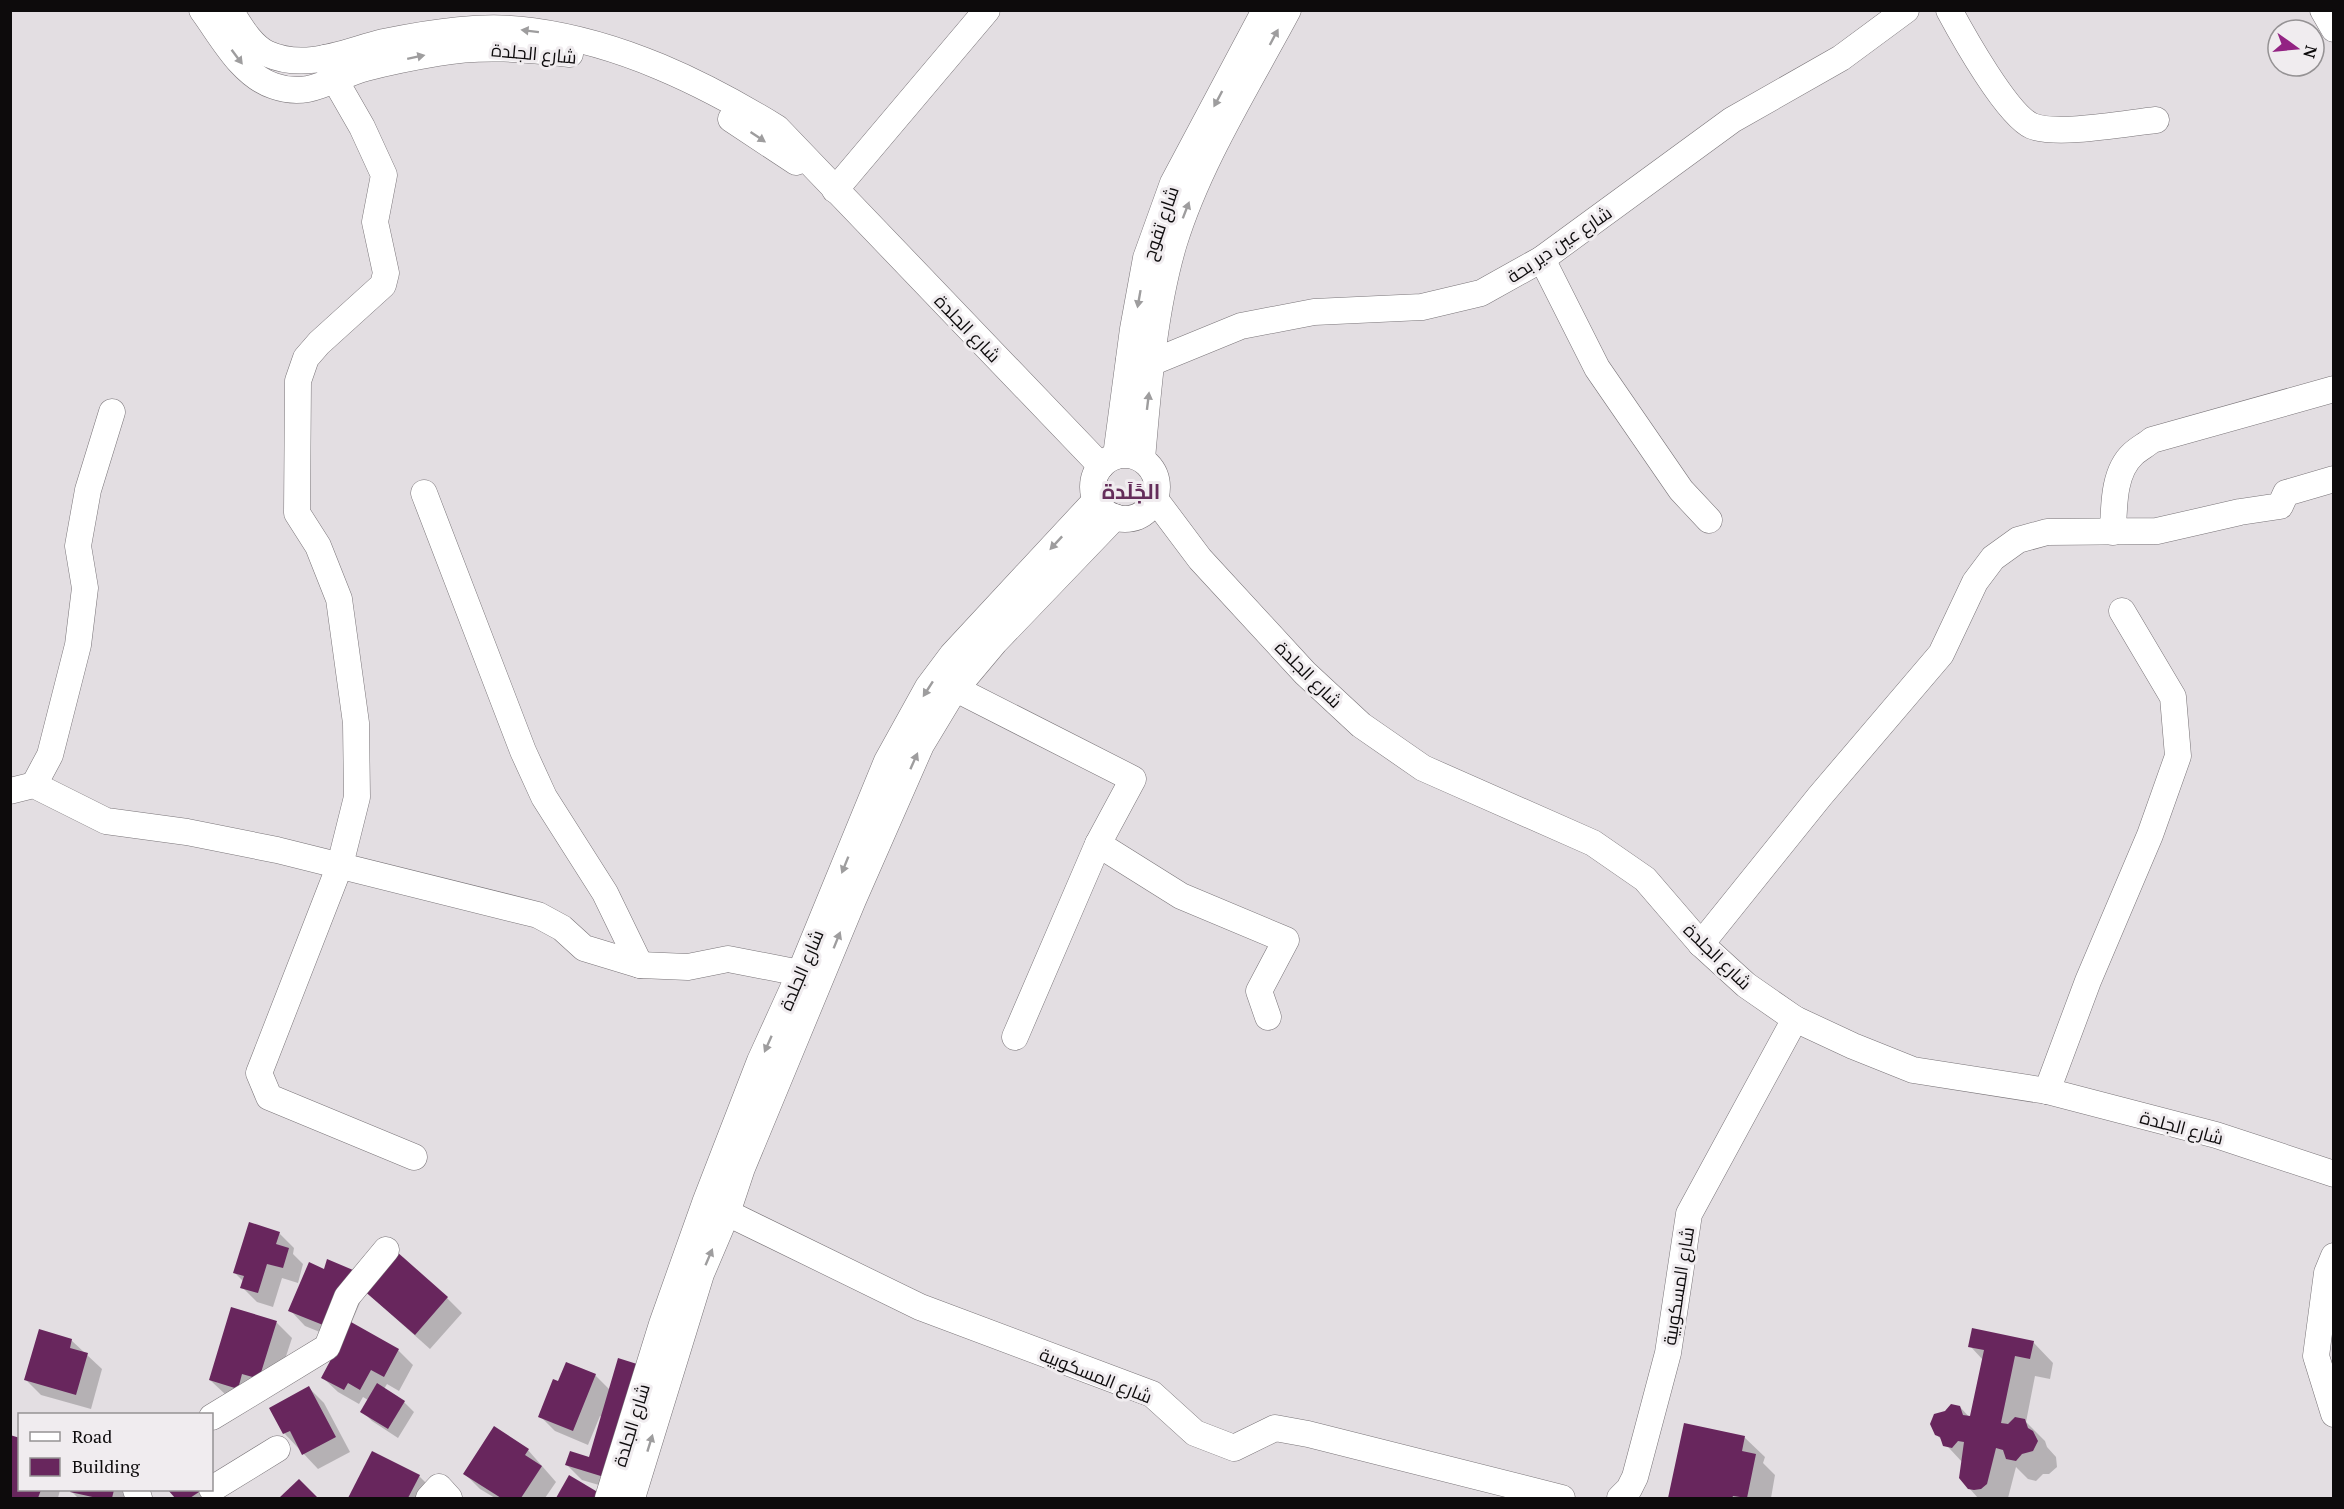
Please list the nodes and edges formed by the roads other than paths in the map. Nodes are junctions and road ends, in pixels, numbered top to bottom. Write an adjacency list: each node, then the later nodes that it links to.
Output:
1 (202, 10): 10 (street, شارع الجلدة, one-way to 10)
2 (230, 10): 10 (street, شارع الجلدة)
3 (987, 10): 12 (street)
4 (1265, 10): 14 (street, شارع تفوح, one-way to 14)
5 (1288, 10): 14 (street, one-way to 5)
6 (1949, 10): 11 (street)
7 (2323, 10): 9 (street)
8 (1900, 12): 13 (street, شارع عين دير بحة)
9 (2334, 29)
10 (330, 69): 12 (street, شارع الجلدة); 30 (street)
11 (2156, 120)
12 (835, 190): 18 (street, شارع الجلدة)
13 (1542, 259): 14 (street, شارع عين دير بحة); 23 (street)
14 (1141, 362): 17 (street, one-way to 14); 18 (street, شارع تفوح)
15 (2334, 389): 24 (street)
16 (112, 411): 28 (street)
17 (1142, 459): 18 (street); 21 (street)
18 (1109, 461): 22 (street)
19 (2334, 479): 24 (street)
20 (424, 493): 32 (street)
21 (1155, 499): 22 (street); 25 (street)
22 (1115, 512): 25 (street); 27 (street, شارع الجلدة); 33 (street, شارع الجلدة, one-way to 33)
23 (1709, 520)
24 (2113, 532): 31 (street)
25 (1200, 559): 31 (street, شارع الجلدة)
26 (2122, 611): 37 (street)
27 (956, 689): 29 (street); 33 (street, شارع الجلدة, one-way to 27)
28 (22, 788): 30 (street)
29 (1098, 844): 34 (street); 36 (street)
30 (340, 865): 32 (street); 38 (street)
31 (1701, 944): 35 (street, شارع الجلدة)
32 (640, 965): 33 (street)
33 (812, 973): 40 (street, شارع الجلدة)
34 (1268, 1017)
35 (1795, 1019): 37 (street, شارع الجلدة); 52 (street, شارع المسكوبية)
36 (1015, 1037)
37 (2047, 1091): 39 (street, شارع الجلدة)
38 (414, 1157)
39 (2334, 1174)
40 (716, 1208): 49 (street, شارع الجلدة); 50 (street, شارع الجلدة, one-way to 40); 51 (street, شارع المسكوبية)
41 (386, 1250): 44 (street)
42 (2334, 1256): 43 (street)
43 (2334, 1414)
44 (213, 1416)
45 (277, 1449): 46 (street)
46 (213, 1487)
47 (429, 1498): 48 (street)
48 (449, 1498)
49 (608, 1498)
50 (632, 1498)
51 (1562, 1498)
52 (1620, 1498)

